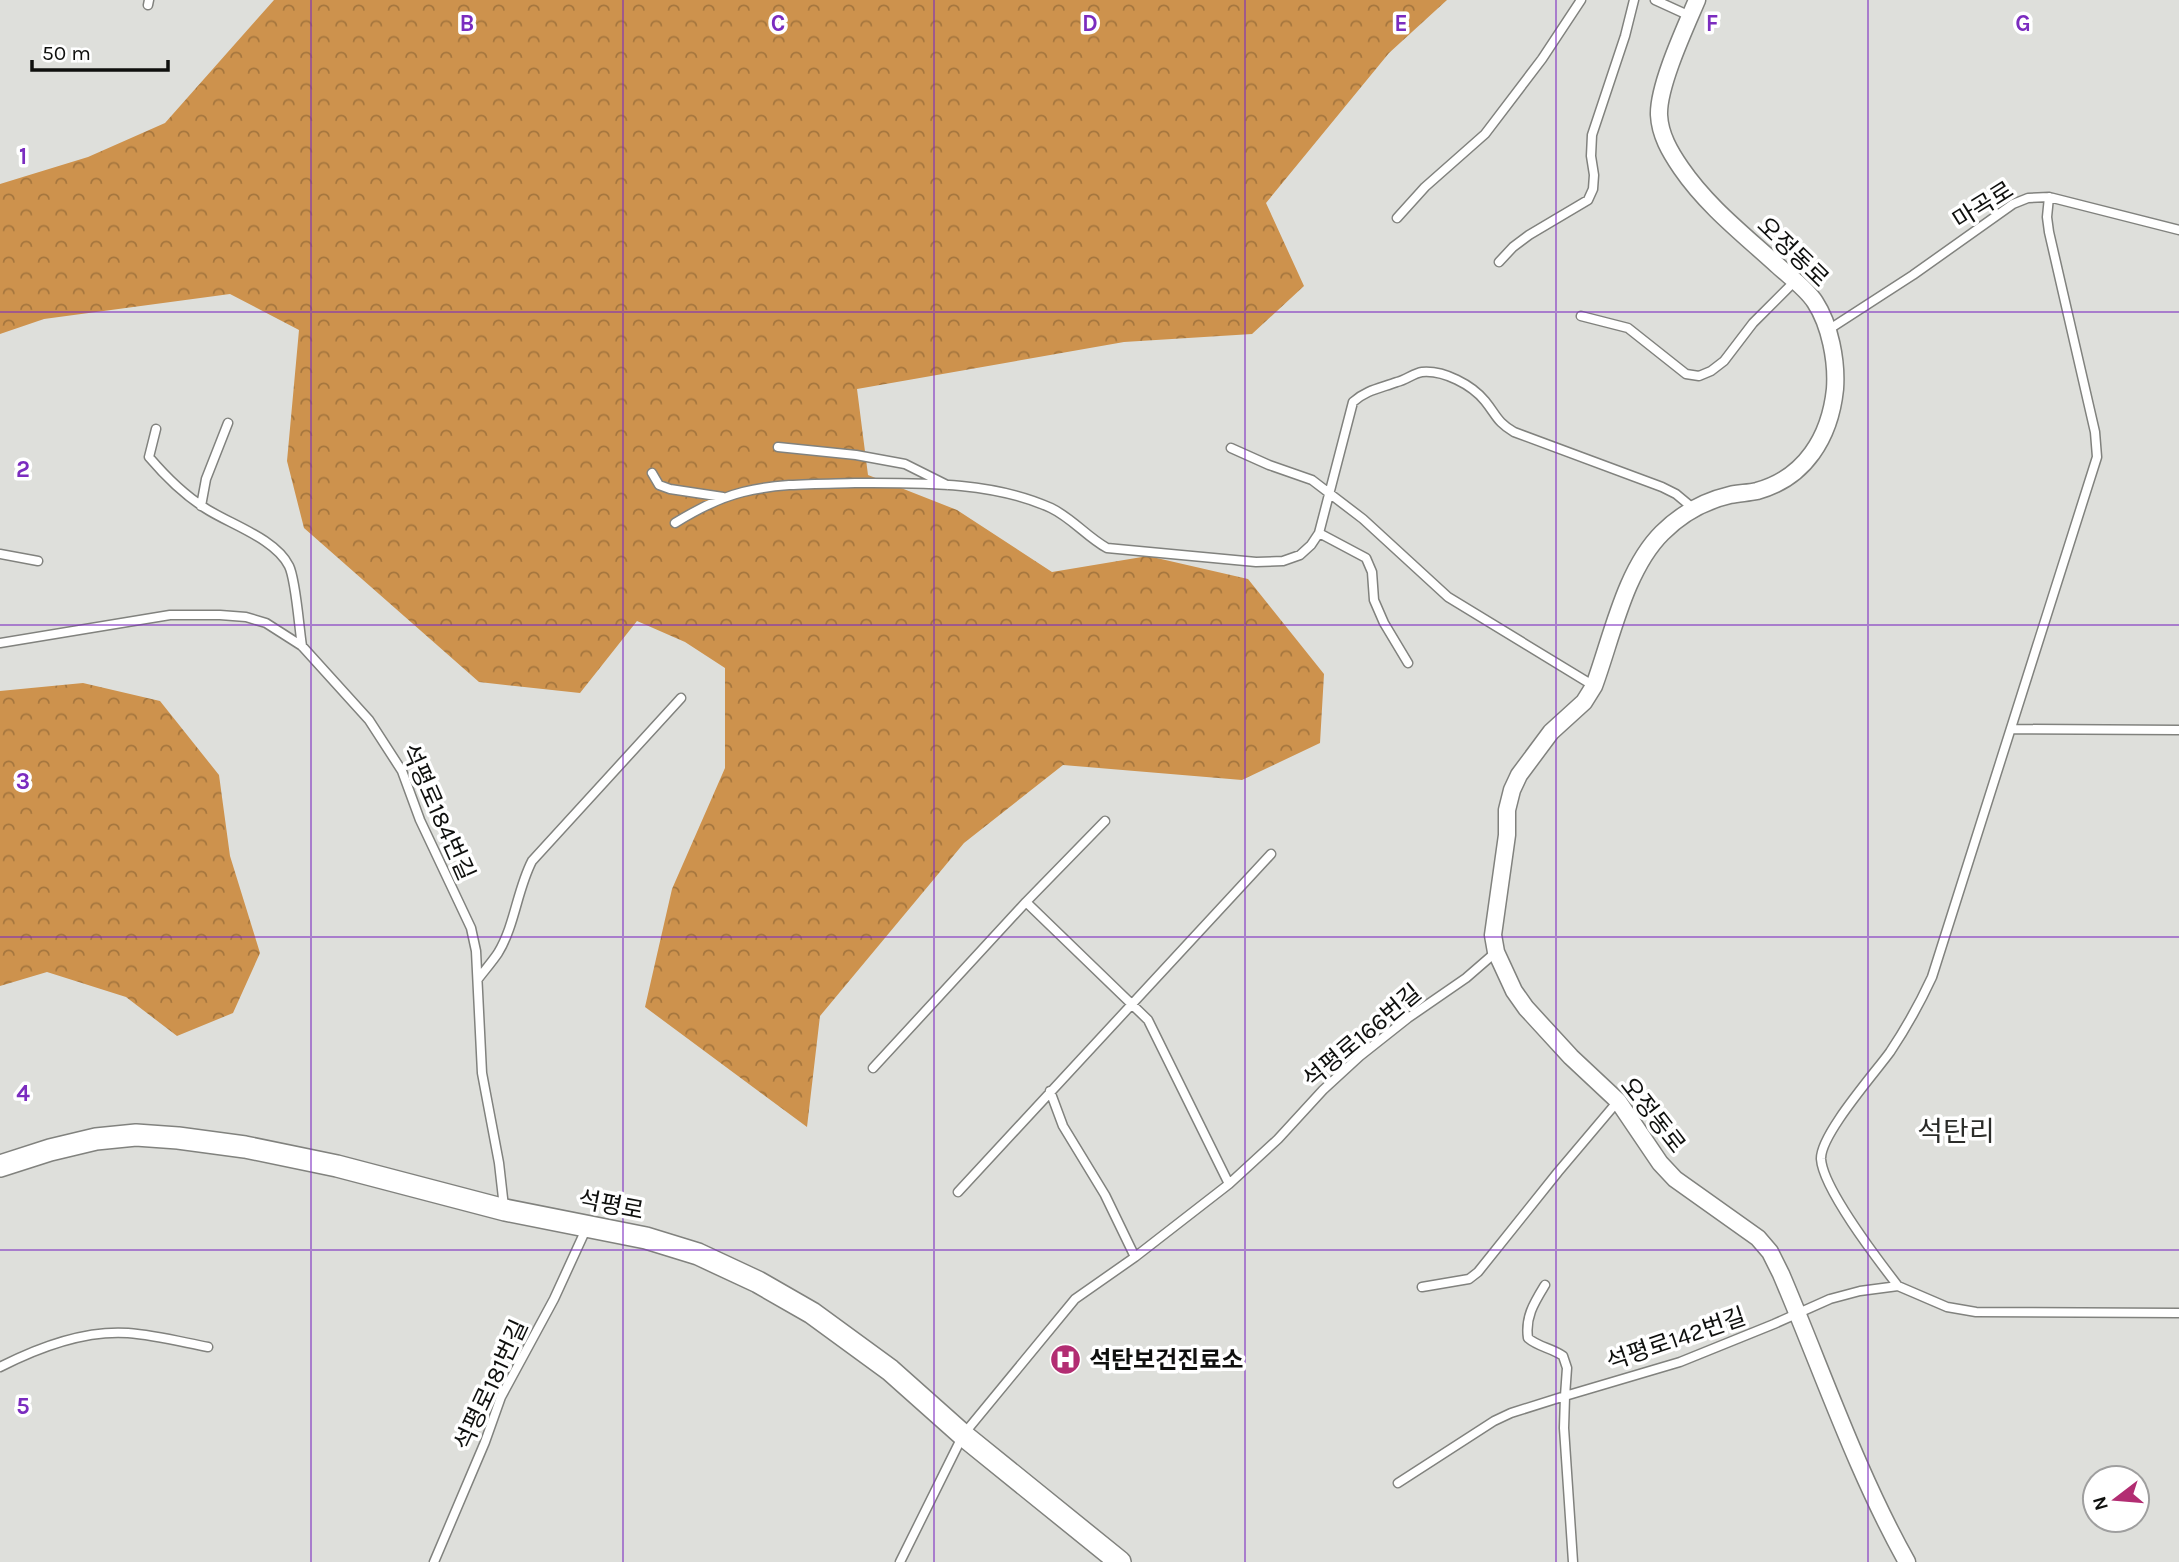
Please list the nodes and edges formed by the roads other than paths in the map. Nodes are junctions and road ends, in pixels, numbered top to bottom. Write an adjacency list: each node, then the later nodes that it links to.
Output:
1 (1581, 0): 7 (lane)
2 (1634, 0): 9 (lane)
3 (1655, 0): 5 (lane)
4 (1697, 0): 5 (street, 오정동로)
5 (1690, 16): 10 (street, 오정동로)
6 (2049, 197): 8 (lane, 마곡로); 12 (lane, 마곡로); 32 (lane)
7 (1397, 218)
8 (2179, 230)
9 (1499, 262)
10 (1794, 281): 11 (lane); 12 (street, 오정동로)
11 (1581, 316)
12 (1828, 330): 22 (street, 오정동로)
13 (228, 423): 21 (lane)
14 (156, 429): 21 (lane)
15 (778, 447): 18 (lane)
16 (1231, 448): 19 (lane)
17 (652, 473): 20 (lane)
18 (950, 486): 20 (lane); 24 (lane)
19 (1330, 494): 22 (lane); 24 (lane); 30 (lane)
20 (723, 497): 23 (lane)
21 (201, 506): 28 (lane)
22 (1694, 509): 30 (street, 오정동로)
23 (675, 523)
24 (1319, 533): 29 (lane)
25 (0, 554): 26 (lane)
26 (38, 561)
27 (0, 643): 28 (lane, 석평로184번길)
28 (302, 646): 38 (lane, 석평로184번길)
29 (1408, 663)
30 (1594, 686): 37 (street, 오정동로)
31 (681, 698): 38 (lane)
32 (2011, 729): 33 (lane); 50 (lane)
33 (2179, 730)
34 (1105, 821): 36 (lane)
35 (1271, 854): 39 (lane)
36 (1026, 902): 39 (lane); 40 (lane)
37 (1496, 952): 42 (street, 오정동로); 44 (lane, 석평로166번길)
38 (478, 979): 46 (lane, 석평로184번길)
39 (1133, 1005): 41 (lane); 44 (lane)
40 (873, 1068)
41 (1050, 1091): 45 (lane); 48 (lane)
42 (1618, 1101): 51 (lane); 52 (street, 오정동로)
43 (0, 1166): 46 (street, 석평로)
44 (1229, 1184): 48 (lane, 석평로166번길)
45 (958, 1192)
46 (505, 1210): 47 (street, 석평로)
47 (587, 1227): 57 (street, 석평로); 59 (lane, 석평로181번길)
48 (1135, 1257): 57 (lane, 석평로166번길)
49 (1545, 1285): 56 (lane)
50 (1898, 1286): 52 (lane, 석평로142번길); 53 (lane)
51 (1422, 1287)
52 (1798, 1313): 56 (lane, 석평로142번길); 63 (street, 오정동로)
53 (2179, 1313)
54 (208, 1347): 55 (lane)
55 (0, 1367)
56 (1565, 1396): 58 (lane, 석평로142번길); 62 (lane)
57 (963, 1435): 60 (lane, 석평로166번길); 61 (street, 석평로)
58 (1398, 1483)
59 (434, 1562)
60 (900, 1562)
61 (1120, 1562)
62 (1573, 1562)
63 (1908, 1562)

